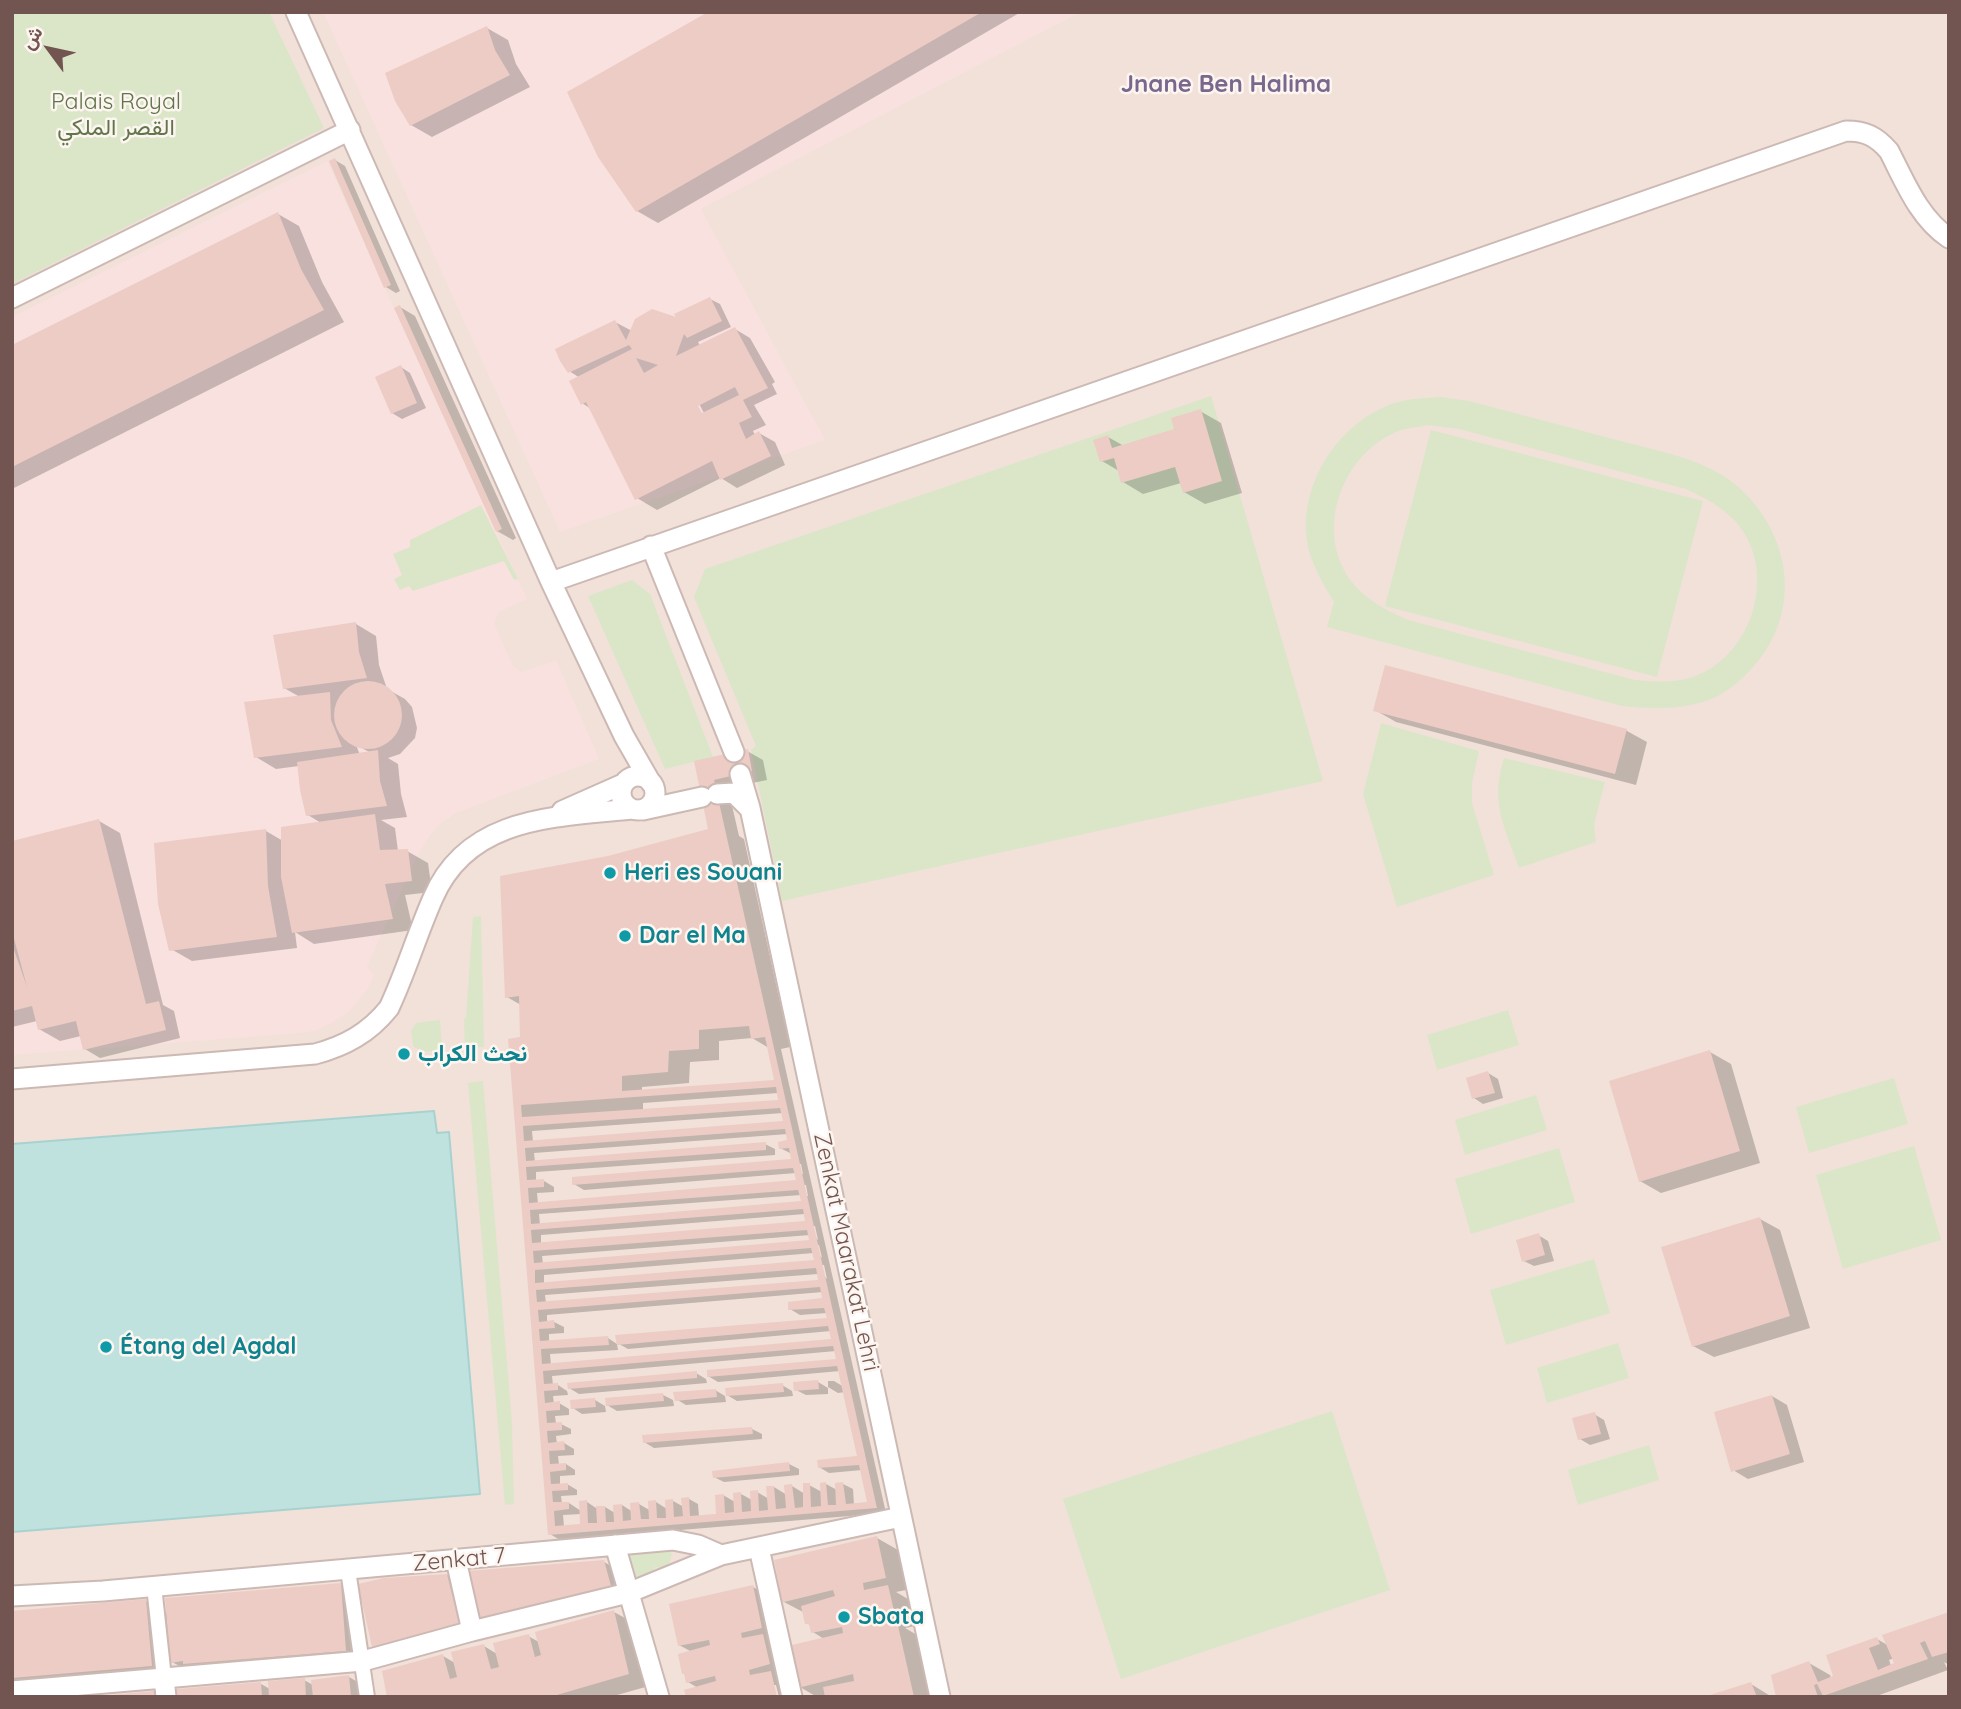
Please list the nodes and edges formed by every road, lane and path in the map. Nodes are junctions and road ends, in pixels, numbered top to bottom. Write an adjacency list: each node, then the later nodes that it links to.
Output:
1 (296, 12): 2 (street)
2 (350, 130): 4 (street); 6 (street)
3 (1949, 238): 5 (street)
4 (12, 298)
5 (651, 546): 6 (street); 8 (street)
6 (551, 582): 7 (street)
7 (624, 736): 10 (street); 11 (street)
8 (734, 752)
9 (740, 774): 12 (street, Zenkat Maarakat Lehri)
10 (625, 782): 11 (street); 13 (street); 14 (street)
11 (651, 783): 13 (street)
12 (750, 808): 13 (street); 16 (street, Zenkat Maarakat Lehri)
13 (637, 810): 14 (street)
14 (549, 818): 15 (street)
15 (12, 1079)
16 (901, 1517): 18 (street); 32 (street, Zenkat Maarakat Lehri)
17 (615, 1545): 19 (street, Zenkat 7); 20 (street, Zenkat 7); 23 (street)
18 (758, 1548): 19 (street); 31 (street)
19 (721, 1555): 23 (street)
20 (456, 1560): 21 (street, Zenkat 7); 25 (street)
21 (348, 1570): 22 (street, Zenkat 7); 26 (street)
22 (154, 1586): 24 (street, Zenkat 7); 27 (street)
23 (628, 1593): 25 (street); 29 (street)
24 (12, 1596)
25 (472, 1631): 26 (street)
26 (363, 1661): 27 (street); 30 (street)
27 (165, 1688): 28 (street)
28 (12, 1691)
29 (652, 1695)
30 (368, 1697)
31 (792, 1697)
32 (940, 1697)

